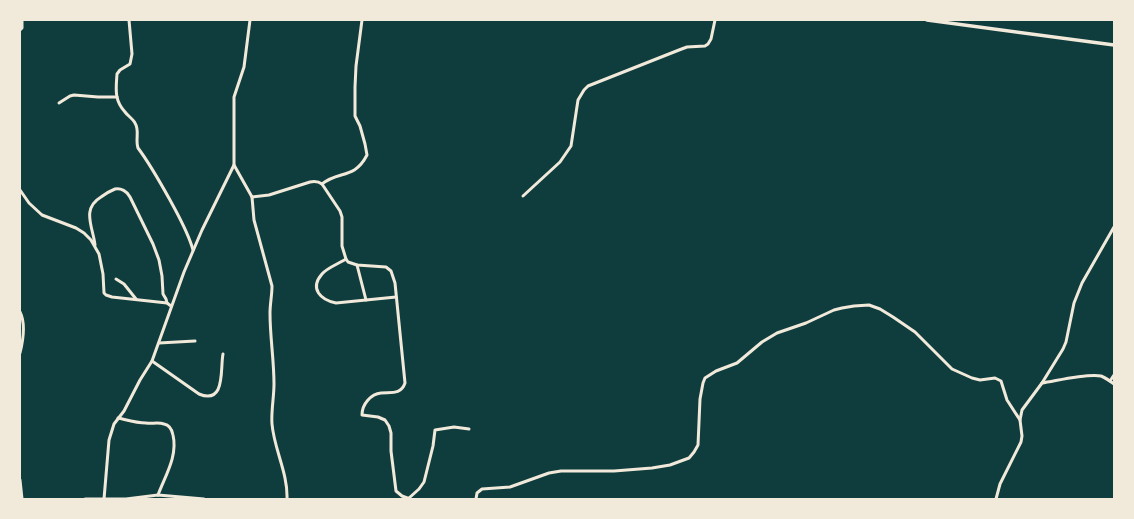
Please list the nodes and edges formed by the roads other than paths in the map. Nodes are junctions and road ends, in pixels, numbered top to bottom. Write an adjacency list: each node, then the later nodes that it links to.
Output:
1 (22, 20): 7 (street)
2 (129, 20): 9 (street)
3 (250, 20): 11 (street)
4 (362, 20): 12 (street)
5 (715, 20): 14 (street)
6 (927, 20): 8 (street)
7 (20, 30)
8 (1114, 45)
9 (117, 97): 10 (street); 18 (street)
10 (59, 103)
11 (234, 165): 15 (street); 18 (street)
12 (322, 184): 15 (street); 19 (street)
13 (20, 190): 17 (street)
14 (522, 196)
15 (252, 197): 47 (street)
16 (1114, 227): 35 (street)
17 (95, 246): 23 (street); 25 (street)
18 (193, 250): 26 (street)
19 (346, 259): 20 (street); 24 (street)
20 (357, 265): 22 (street); 24 (street)
21 (116, 279): 23 (street)
22 (396, 297): 24 (street); 48 (street)
23 (136, 299): 25 (street)
24 (366, 300)
25 (167, 303): 26 (street)
26 (171, 306): 29 (street)
27 (20, 312): 30 (street)
28 (195, 341): 29 (street)
29 (159, 343): 32 (street)
30 (20, 353)
31 (223, 354): 32 (street)
32 (152, 361): 37 (street)
33 (1114, 375): 34 (street)
34 (1110, 381): 35 (street); 36 (street)
35 (1042, 383): 38 (street)
36 (1114, 384)
37 (118, 418): 41 (street); 44 (street)
38 (1020, 420): 49 (street); 50 (street)
39 (469, 429): 48 (street)
40 (20, 480): 42 (street)
41 (158, 495): 45 (street); 46 (street)
42 (22, 499)
43 (85, 499): 44 (street)
44 (104, 499): 45 (street)
45 (126, 499)
46 (204, 499)
47 (287, 499)
48 (410, 499)
49 (476, 499)
50 (996, 499)

